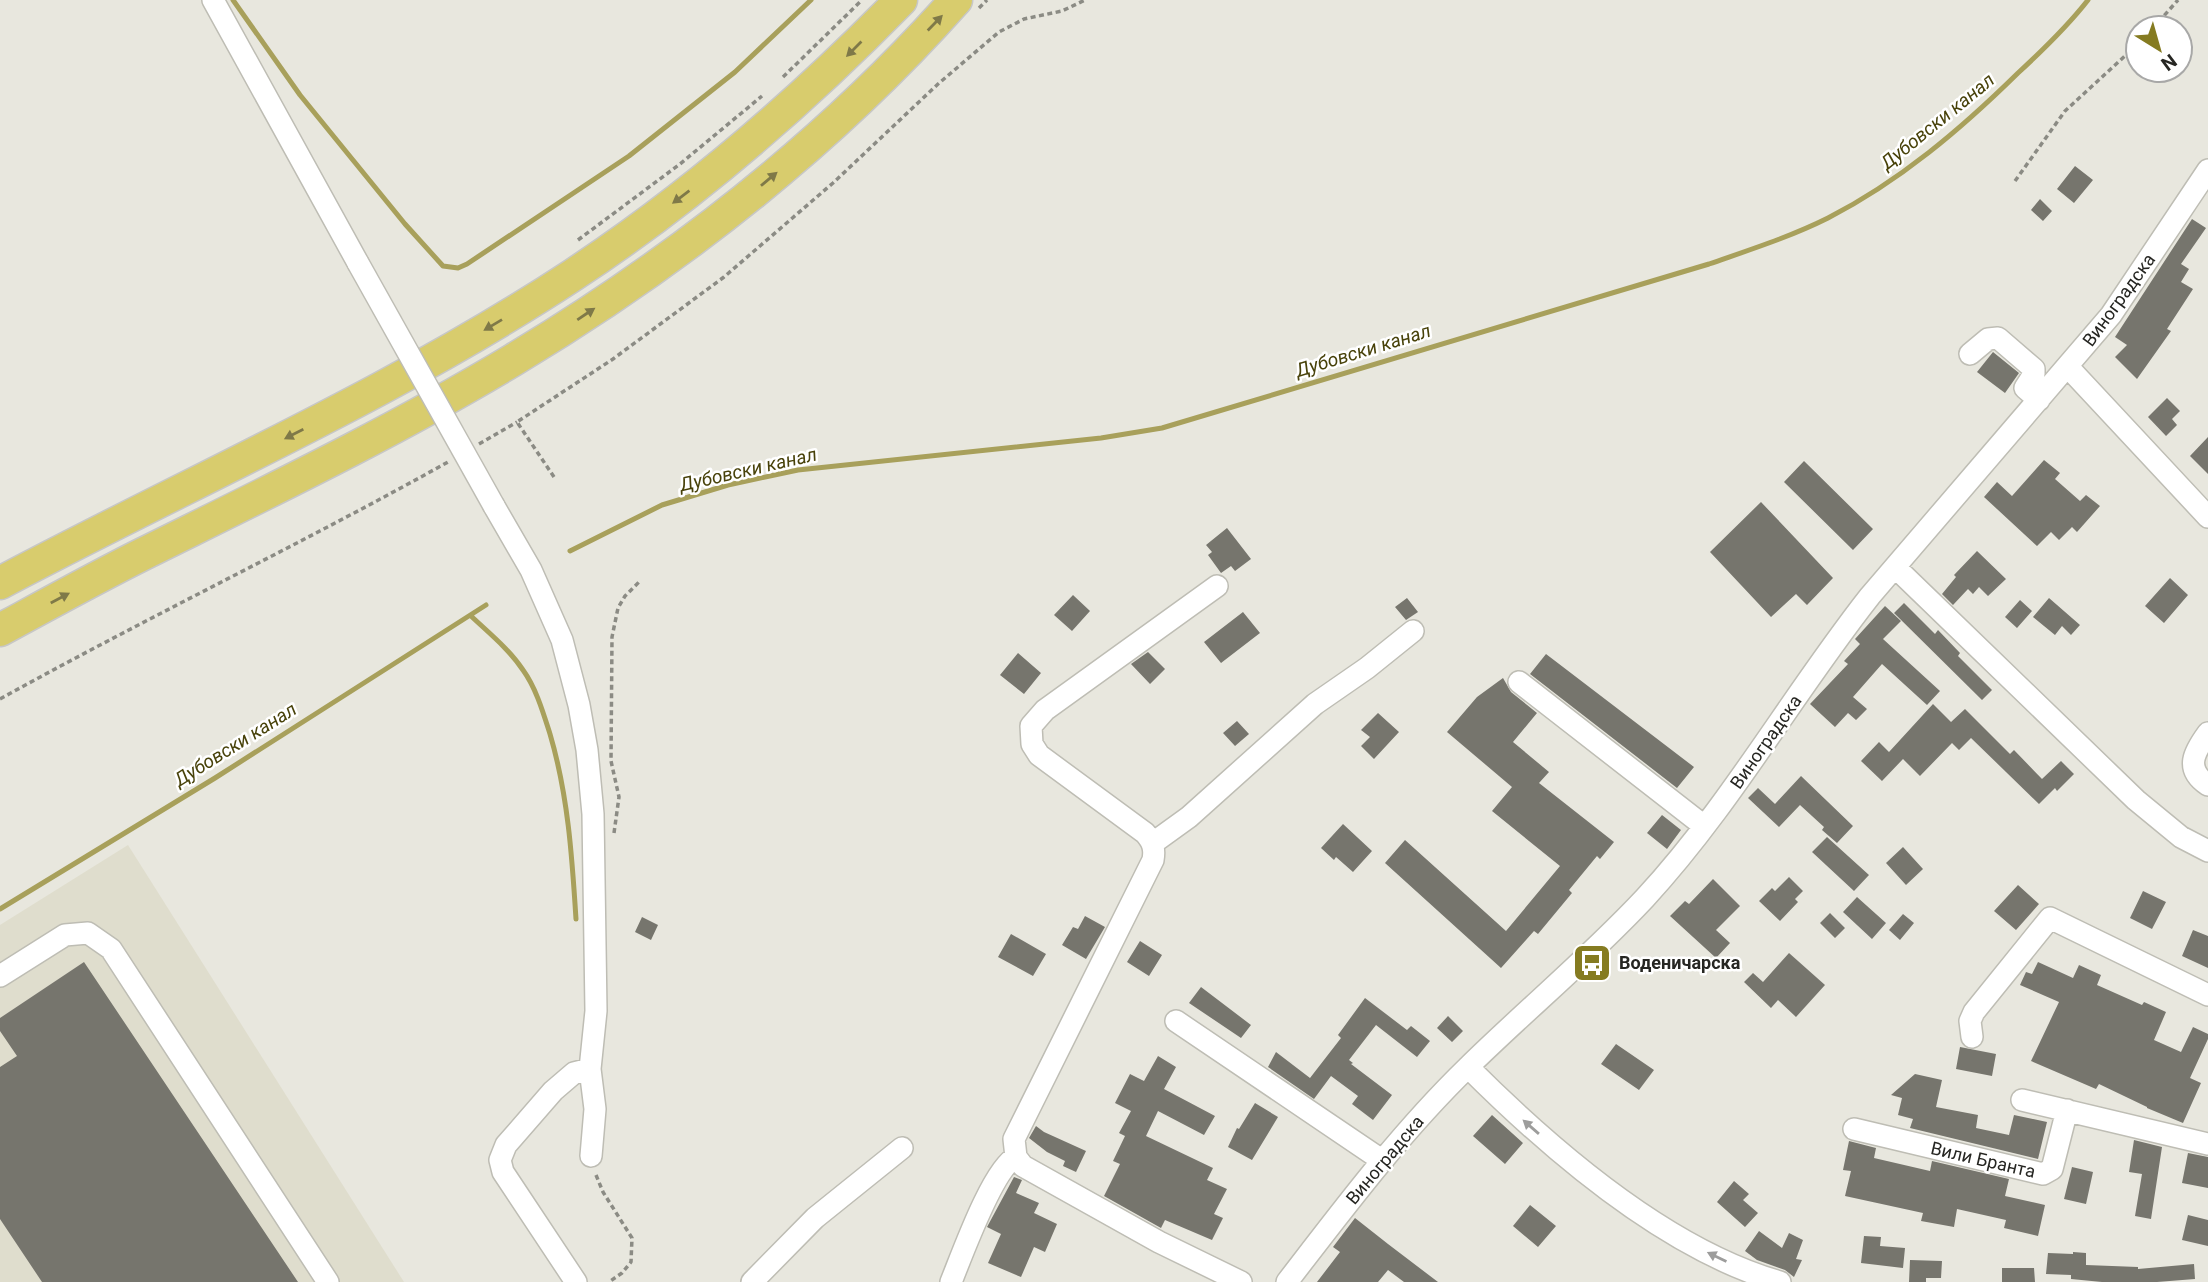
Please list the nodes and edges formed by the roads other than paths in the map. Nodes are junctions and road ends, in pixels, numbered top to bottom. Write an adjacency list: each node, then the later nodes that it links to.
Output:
1 (213, 0): 25 (street, bridge)
2 (901, 0): 10 (highway, one-way to 10)
3 (956, 0): 12 (highway, one-way to 3)
4 (2208, 170): 6 (street, Виноградска)
5 (1970, 354): 7 (street)
6 (2068, 367): 7 (street, Виноградска); 8 (street)
7 (2039, 400): 9 (street, Виноградска)
8 (2208, 517)
9 (1895, 567): 17 (street, Виноградска); 19 (street)
10 (0, 583)
11 (1217, 586): 18 (street)
12 (0, 630)
13 (1413, 631): 18 (street)
14 (1519, 682): 17 (street)
15 (2208, 733): 16 (street)
16 (2201, 778)
17 (1704, 826): 24 (street, Виноградска)
18 (1153, 844): 32 (street)
19 (2208, 851)
20 (0, 976): 34 (street)
21 (2208, 995): 23 (street)
22 (1176, 1021): 33 (street)
23 (1972, 1037)
24 (1468, 1067): 33 (street, Виноградска); 40 (street, one-way to 24)
25 (590, 1069): 31 (street); 35 (street)
26 (2022, 1100): 27 (street)
27 (2067, 1110): 28 (street, Вили Бранта); 29 (street)
28 (1854, 1129)
29 (2208, 1144)
30 (902, 1148): 36 (street)
31 (591, 1156)
32 (1016, 1157): 37 (street); 38 (street)
33 (1383, 1161): 39 (street, Виноградска)
34 (328, 1282)
35 (576, 1282)
36 (752, 1282)
37 (951, 1282)
38 (1241, 1282)
39 (1287, 1282)
40 (1780, 1282)

